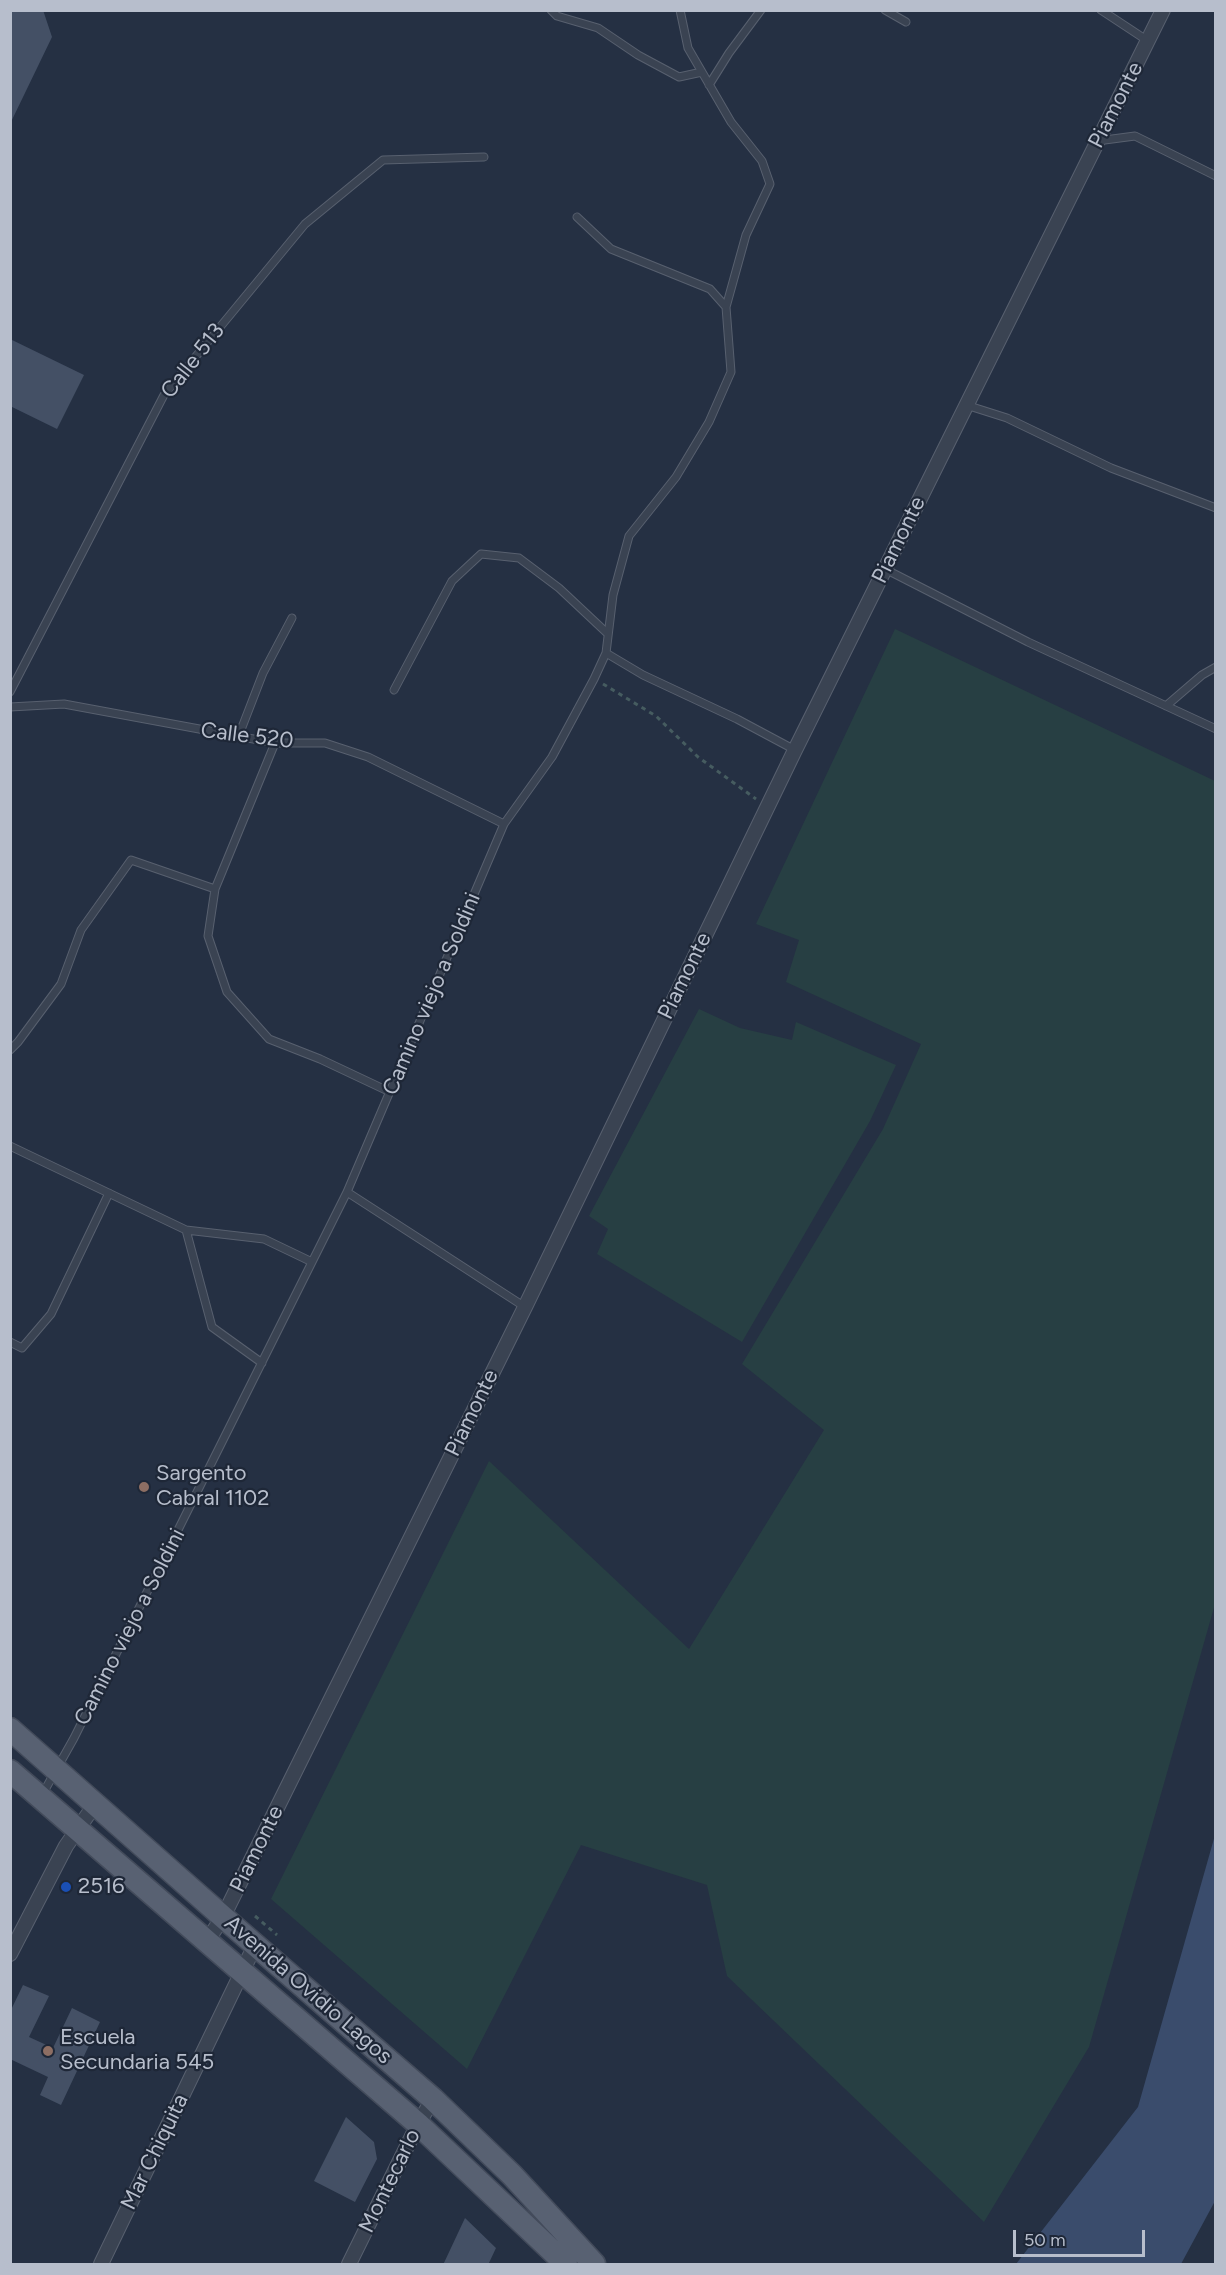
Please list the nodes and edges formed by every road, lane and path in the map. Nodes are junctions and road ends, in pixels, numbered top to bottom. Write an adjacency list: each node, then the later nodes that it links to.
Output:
1 (551, 10): 9 (lane)
2 (680, 10): 9 (lane)
3 (761, 10): 10 (lane)
4 (885, 10): 7 (lane)
5 (1101, 10): 8 (lane)
6 (1163, 10): 8 (street, Piamonte)
7 (906, 22)
8 (1148, 41): 11 (street, Piamonte)
9 (702, 72): 10 (lane)
10 (709, 85): 15 (lane, Camino viejo a Soldini)
11 (1097, 141): 13 (lane); 16 (street, Piamonte)
12 (484, 157): 25 (lane, Calle 513)
13 (1215, 176)
14 (578, 217): 15 (lane)
15 (726, 307): 20 (lane, Camino viejo a Soldini)
16 (966, 405): 17 (lane); 18 (street, Piamonte)
17 (1215, 508)
18 (885, 569): 26 (lane); 31 (street, Piamonte)
19 (292, 618): 29 (lane)
20 (608, 634): 21 (lane, Camino viejo a Soldini); 24 (lane)
21 (606, 653): 23 (lane, Camino viejo a Soldini); 31 (lane)
22 (1215, 667): 26 (lane)
23 (594, 679): 32 (path); 33 (lane, Camino viejo a Soldini)
24 (394, 690)
25 (10, 692)
26 (1166, 706): 28 (lane)
27 (10, 707): 29 (lane, Calle 520)
28 (1215, 729)
29 (239, 735): 30 (lane, Calle 520)
30 (275, 743): 33 (lane, Calle 520); 34 (lane)
31 (795, 750): 32 (street, Piamonte)
32 (767, 807): 42 (street, Piamonte)
33 (504, 824): 36 (lane, Camino viejo a Soldini)
34 (215, 889): 35 (lane); 36 (lane)
35 (10, 1050)
36 (390, 1092): 38 (lane, Camino viejo a Soldini)
37 (10, 1146): 39 (lane)
38 (347, 1192): 41 (lane, Camino viejo a Soldini); 42 (lane)
39 (109, 1193): 40 (lane); 43 (lane)
40 (186, 1230): 41 (lane); 44 (lane)
41 (312, 1263): 44 (lane, Camino viejo a Soldini)
42 (525, 1306): 51 (street, Piamonte)
43 (10, 1342)
44 (262, 1363): 46 (lane, Camino viejo a Soldini)
45 (10, 1729): 46 (main road, Avenida Ovidio Lagos)
46 (57, 1769): 48 (lane, Camino viejo a Soldini); 49 (main road, Avenida Ovidio Lagos)
47 (10, 1771): 48 (main road, Avenida Ovidio Lagos)
48 (41, 1797): 50 (main road, Avenida Ovidio Lagos)
49 (96, 1803): 50 (street); 51 (main road, Avenida Ovidio Lagos)
50 (78, 1829): 52 (main road, Avenida Ovidio Lagos); 54 (street)
51 (223, 1917): 52 (street, Piamonte); 53 (main road, Avenida Ovidio Lagos)
52 (207, 1941): 55 (main road, Avenida Ovidio Lagos)
53 (256, 1943): 55 (street, Mar Chiquita); 56 (main road, Avenida Ovidio Lagos)
54 (10, 1954)
55 (242, 1971): 57 (main road, Avenida Ovidio Lagos); 59 (street, Mar Chiquita)
56 (433, 2099): 57 (street, Montecarlo); 58 (main road, Avenida Ovidio Lagos)
57 (418, 2124): 60 (street, Montecarlo); 61 (main road, Avenida Ovidio Lagos)
58 (592, 2264)
59 (101, 2265)
60 (350, 2265)
61 (566, 2265)

